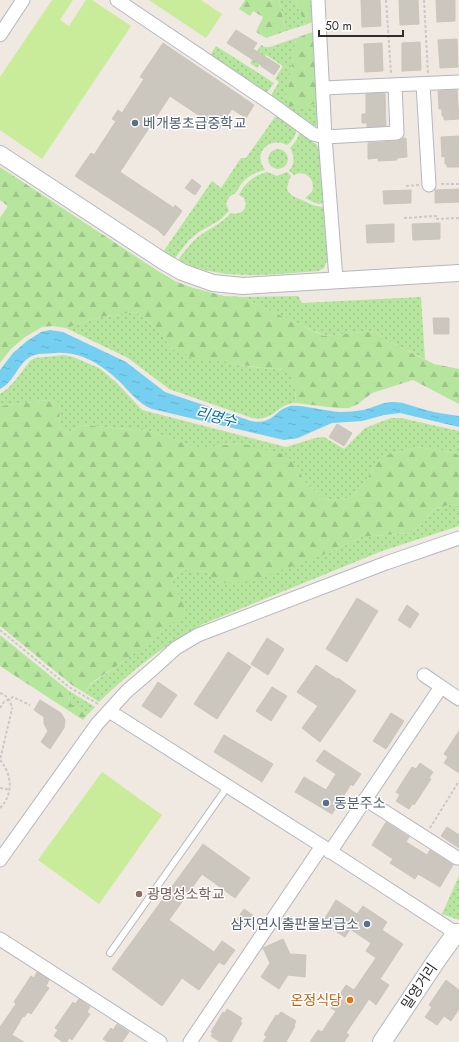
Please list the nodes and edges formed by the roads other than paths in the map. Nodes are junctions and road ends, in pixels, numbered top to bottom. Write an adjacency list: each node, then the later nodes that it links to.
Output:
1 (23, 0): 4 (street)
2 (117, 0): 9 (street)
3 (318, 0): 8 (street)
4 (0, 34)
5 (459, 82): 6 (street)
6 (426, 83): 7 (street); 11 (street)
7 (395, 85): 8 (street); 9 (street)
8 (322, 88): 9 (street)
9 (325, 137): 13 (street)
10 (0, 154): 13 (street)
11 (429, 185)
12 (459, 273): 13 (street)
13 (336, 279)
14 (459, 538): 18 (street)
15 (424, 675): 16 (street)
16 (441, 687): 17 (street); 20 (street)
17 (459, 699)
18 (109, 711): 19 (street); 23 (street)
19 (228, 786): 21 (street); 26 (lane)
20 (365, 799): 21 (street); 22 (street)
21 (326, 849): 24 (street); 28 (street)
22 (459, 858)
23 (0, 860)
24 (457, 933): 29 (main road, 밀영거리)
25 (0, 939): 27 (street)
26 (110, 953)
27 (152, 1040)
28 (190, 1042)
29 (382, 1042)

